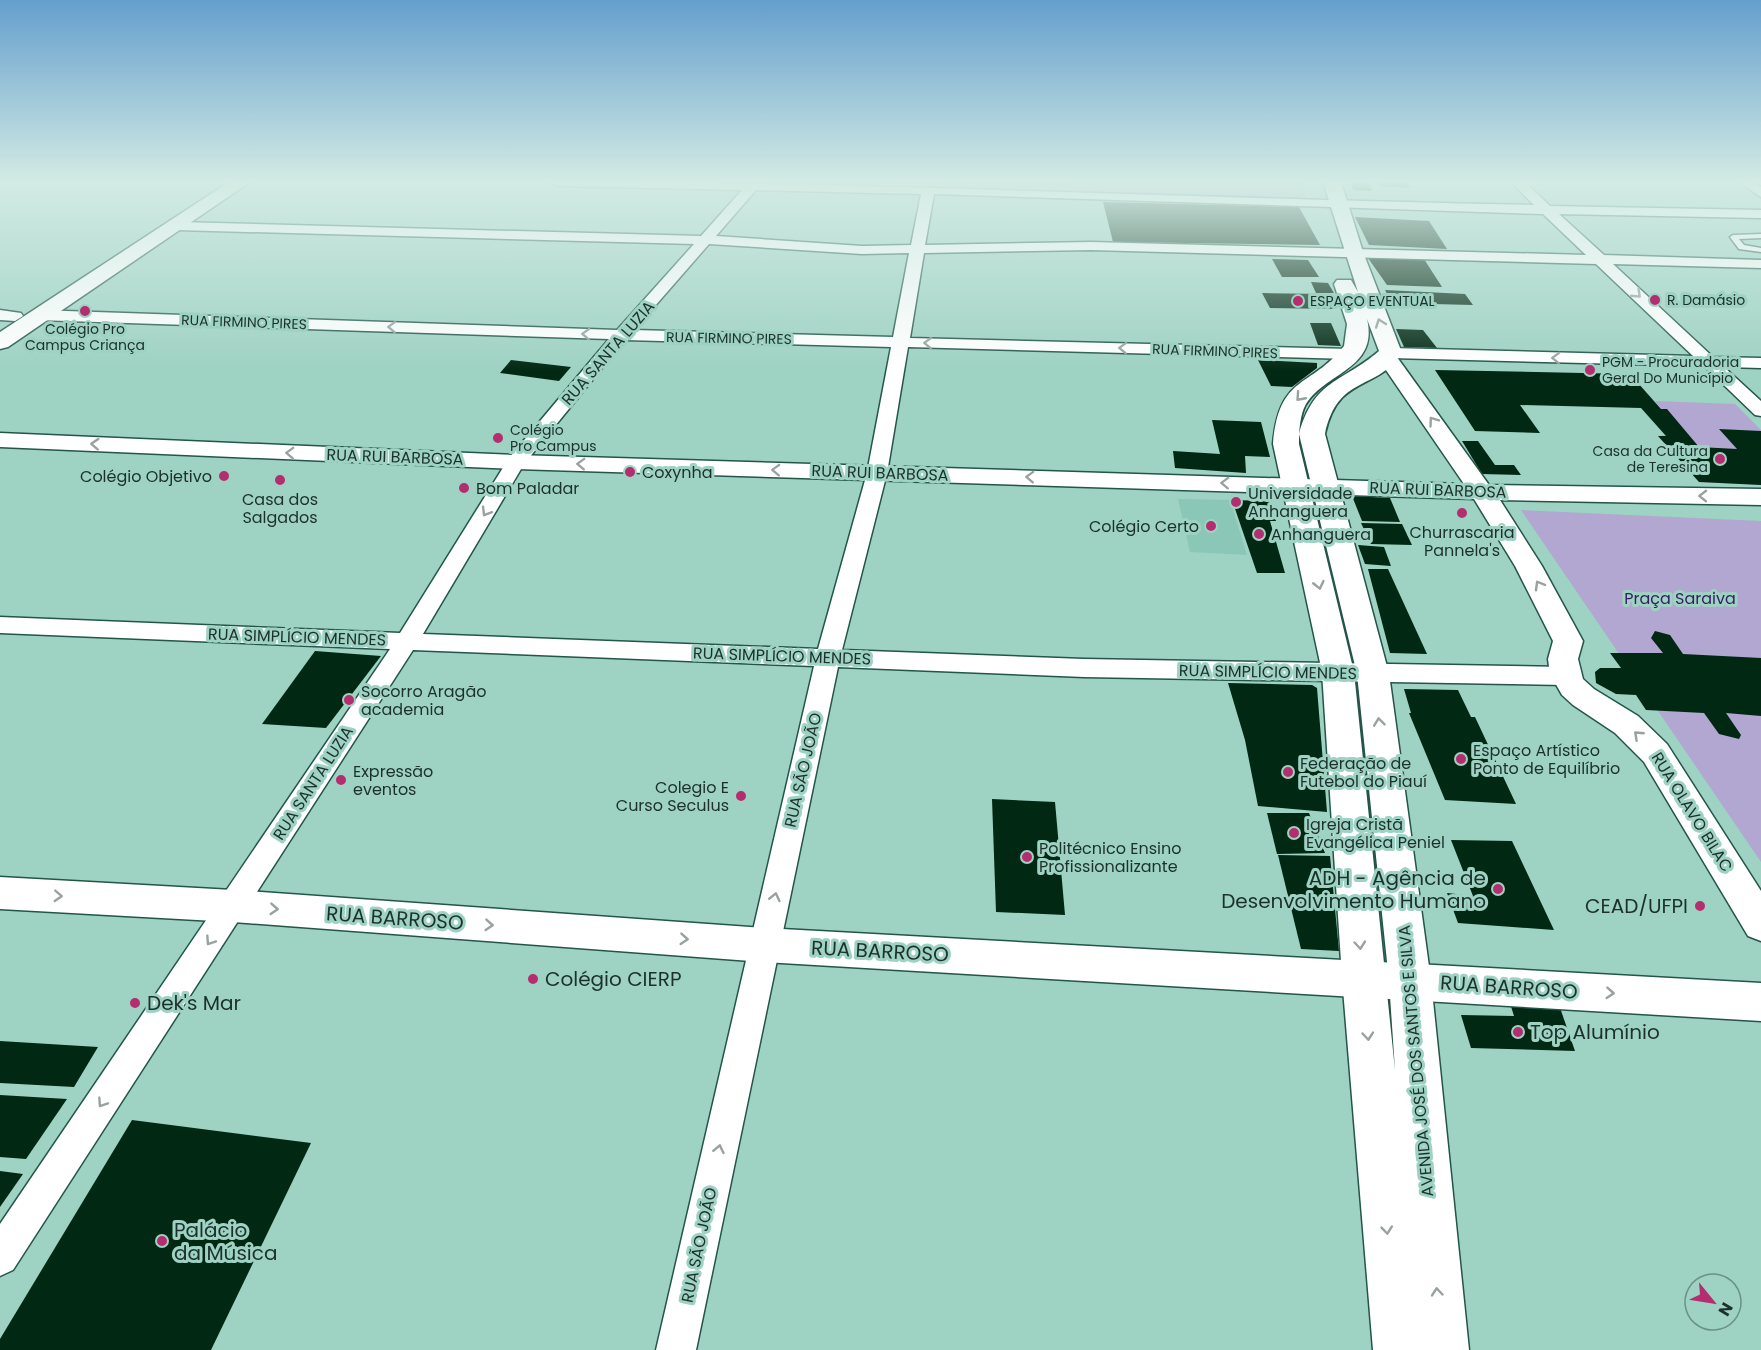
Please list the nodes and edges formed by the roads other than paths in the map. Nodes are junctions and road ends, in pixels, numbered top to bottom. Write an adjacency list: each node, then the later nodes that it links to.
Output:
1 (122, 245): 15 (main road)
2 (146, 245): 14 (main road)
3 (702, 245): 16 (street, RUA SANTA LUZIA)
4 (775, 245): 9 (street)
5 (917, 245): 9 (street, RUA SÃO JOÃO)
6 (1341, 245): 11 (main road)
7 (1585, 245): 12 (street)
8 (1740, 245): 10 (lane)
9 (916, 250): 11 (street); 18 (street, RUA SÃO JOÃO)
10 (1761, 250)
11 (1343, 251): 12 (street); 19 (main road); 20 (main road, one-way to 11)
12 (1601, 260): 13 (street); 21 (street, one-way to 21)
13 (1761, 264)
14 (38, 315): 16 (street, RUA FIRMINO PIRES, one-way to 14); 17 (main road)
15 (5, 319)
16 (621, 335): 18 (street, RUA FIRMINO PIRES); 25 (street, RUA SANTA LUZIA)
17 (0, 342)
18 (902, 342): 19 (street, RUA FIRMINO PIRES, one-way to 18); 26 (street, RUA SÃO JOÃO)
19 (1350, 354): 27 (main road, AVENIDA JOSÉ DOS SANTOS E SILVA, one-way to 27)
20 (1389, 355): 21 (street, one-way to 20); 27 (main road, AVENIDA JOSÉ DOS SANTOS E SILVA); 28 (street, one-way to 20)
21 (1708, 362): 22 (street); 23 (street)
22 (1761, 363)
23 (1761, 411)
24 (0, 440): 25 (street, RUA RUI BARBOSA, one-way to 24)
25 (516, 462): 26 (street, RUA RUI BARBOSA, one-way to 25); 31 (street, RUA SANTA LUZIA, one-way to 31)
26 (877, 472): 27 (street, RUA RUI BARBOSA, one-way to 26); 32 (street, RUA SÃO JOÃO)
27 (1311, 486): 28 (street, RUA RUI BARBOSA); 33 (main road, AVENIDA JOSÉ DOS SANTOS E SILVA)
28 (1484, 492): 29 (street, RUA RUI BARBOSA, one-way to 28); 34 (street, one-way to 28)
29 (1761, 497)
30 (0, 625): 31 (street, RUA SIMPLÍCIO MENDES)
31 (406, 641): 32 (street, RUA SIMPLÍCIO MENDES); 36 (street, RUA SANTA LUZIA)
32 (828, 657): 33 (street, RUA SIMPLÍCIO MENDES); 38 (street, RUA SÃO JOÃO, one-way to 32)
33 (1356, 673): 34 (street, RUA SIMPLÍCIO MENDES); 39 (main road, AVENIDA JOSÉ DOS SANTOS E SILVA, one-way to 39); 40 (main road, AVENIDA JOSÉ DOS SANTOS E SILVA, one-way to 33)
34 (1564, 676): 37 (street, RUA OLAVO BILAC, one-way to 34)
35 (0, 893): 36 (street, RUA BARROSO, one-way to 36)
36 (233, 906): 38 (street, RUA BARROSO, one-way to 38); 42 (street, RUA SANTA LUZIA, one-way to 42)
37 (1761, 924)
38 (764, 945): 39 (street, RUA BARROSO); 43 (street, RUA SÃO JOÃO, one-way to 38)
39 (1363, 977): 40 (street, RUA BARROSO); 44 (main road, AVENIDA JOSÉ DOS SANTOS E SILVA, one-way to 44)
40 (1410, 981): 41 (street, RUA BARROSO, one-way to 41); 45 (main road, AVENIDA JOSÉ DOS SANTOS E SILVA, one-way to 40)
41 (1761, 1002)
42 (0, 1257)
43 (676, 1350)
44 (1400, 1350)
45 (1442, 1350)

